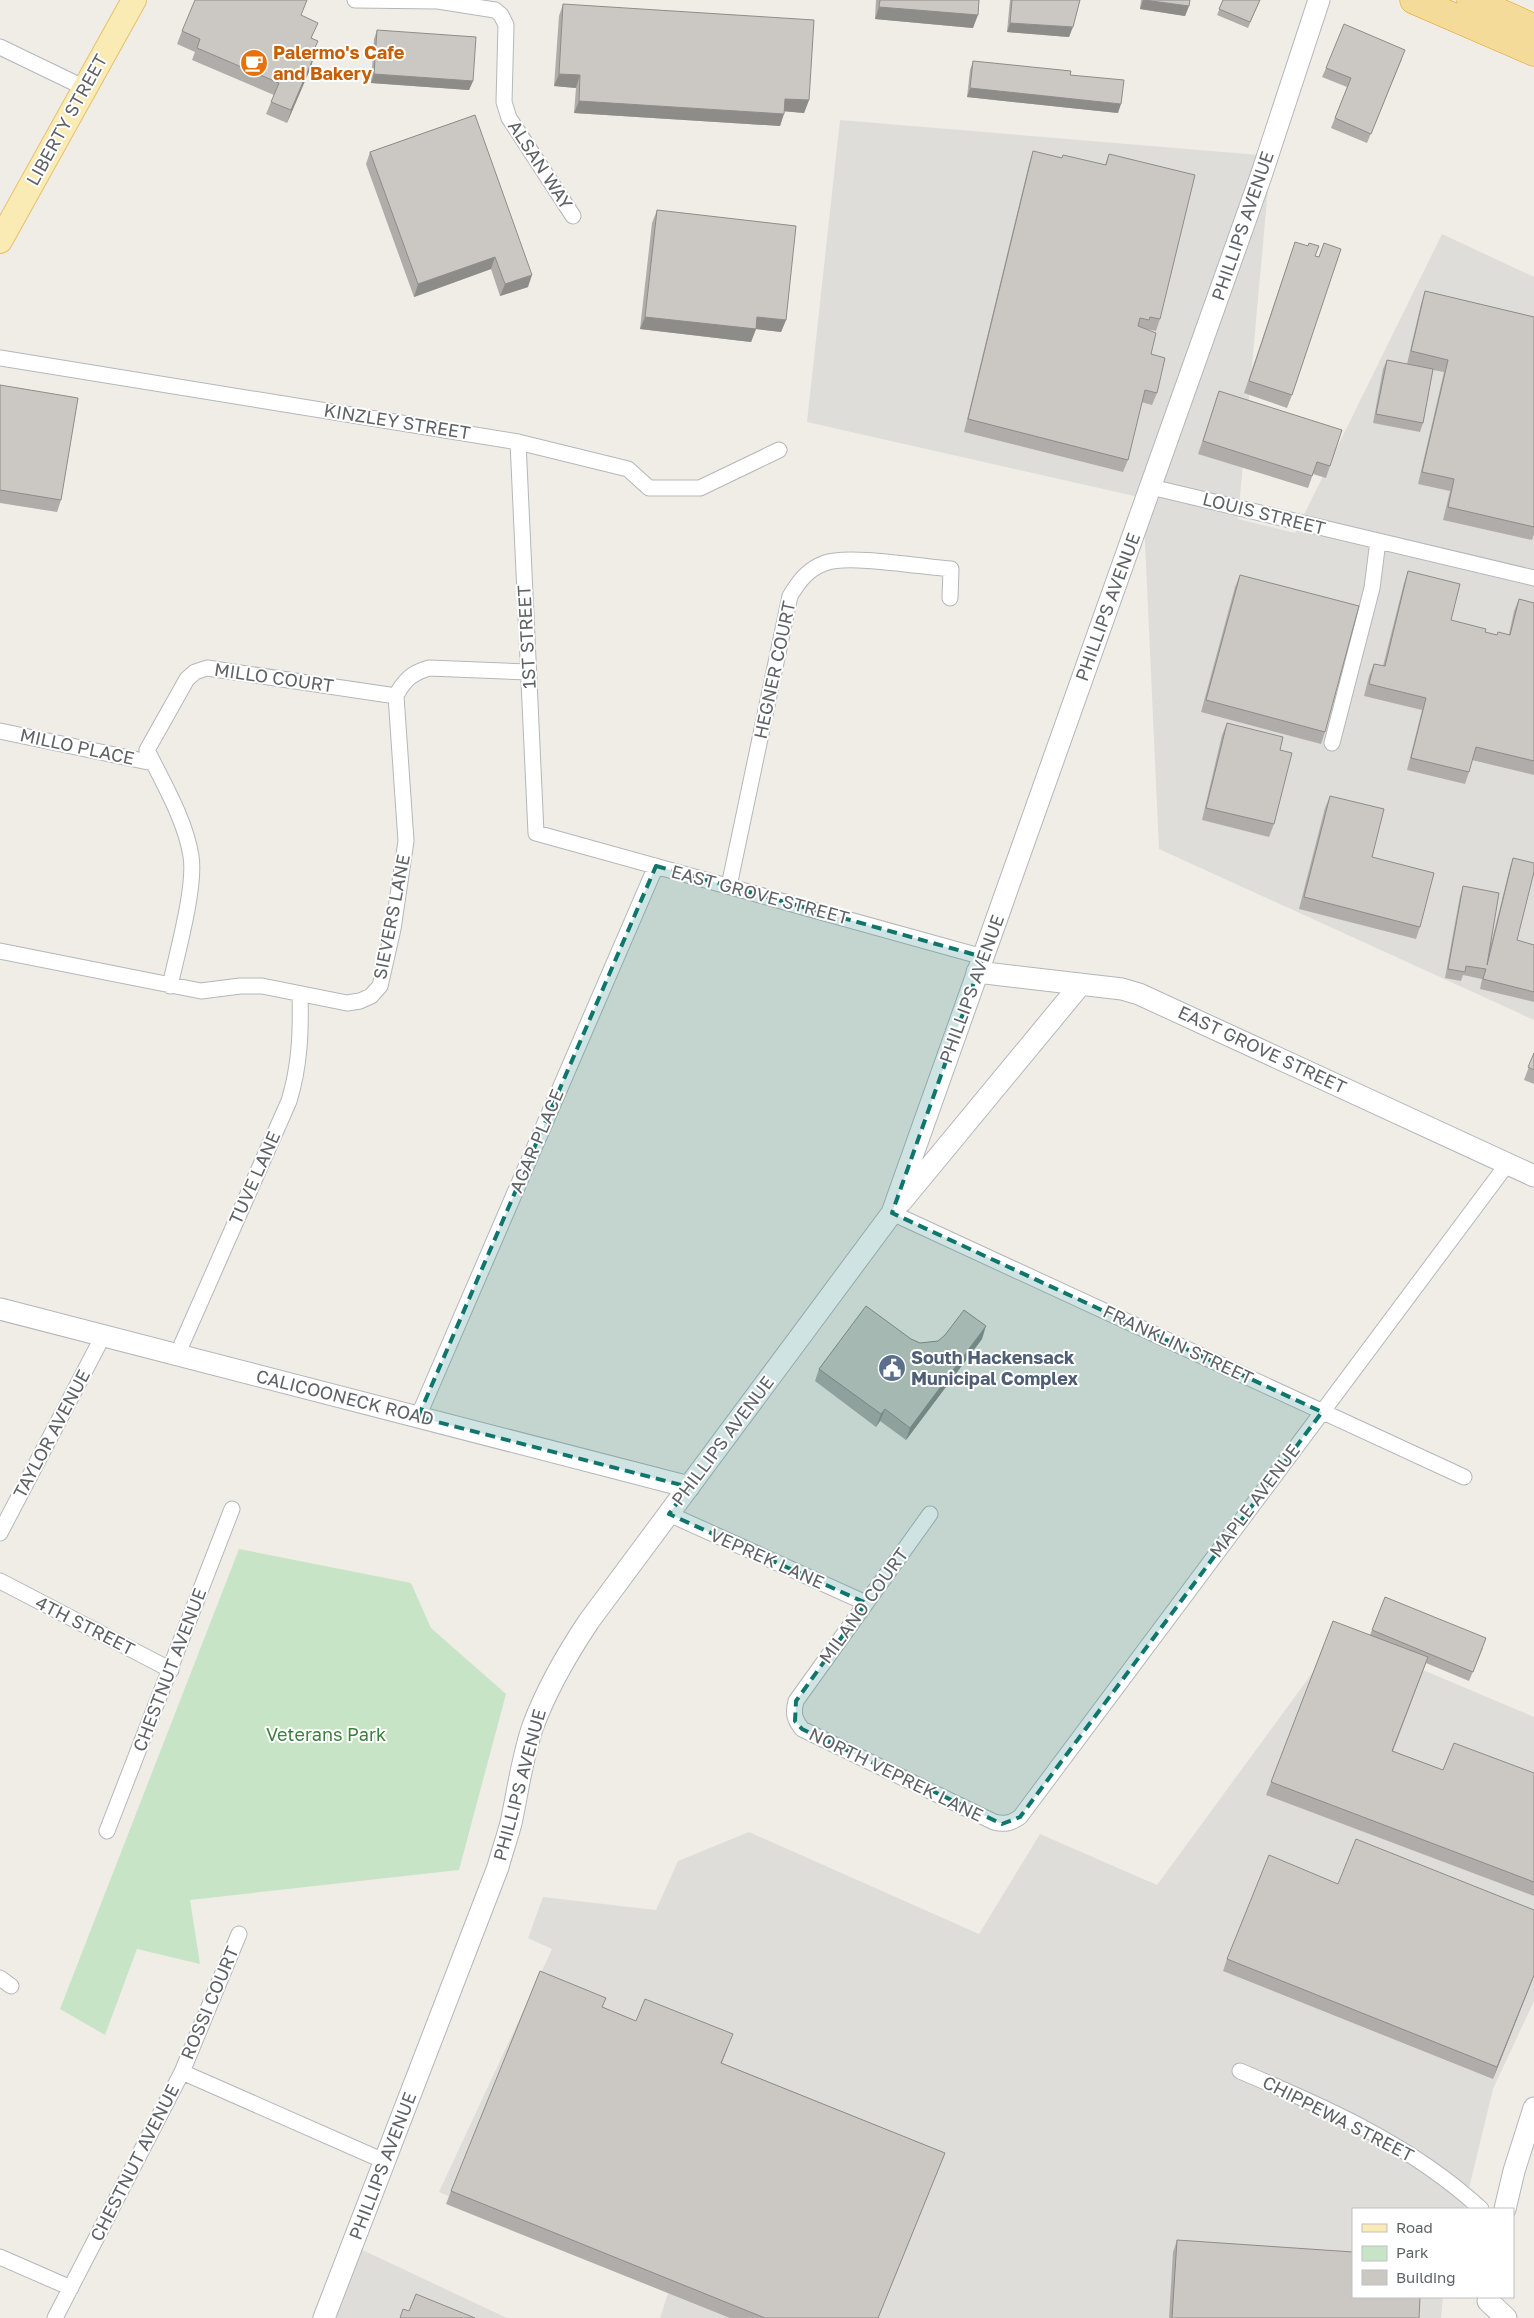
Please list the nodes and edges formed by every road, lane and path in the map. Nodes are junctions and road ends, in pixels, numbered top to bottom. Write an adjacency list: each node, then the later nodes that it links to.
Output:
1 (134, 0): 10 (main road, LIBERTY STREET)
2 (355, 0): 3 (street)
3 (425, 0): 11 (street, ALSAN WAY)
4 (1320, 0): 16 (street, PHILLIPS AVENUE)
5 (1414, 0): 9 (highway)
6 (1471, 0): 7 (highway)
7 (1534, 28)
8 (0, 47): 10 (street)
9 (1534, 52)
10 (85, 88): 12 (main road, LIBERTY STREET)
11 (573, 216)
12 (0, 241)
13 (0, 358): 14 (street, KINZLEY STREET)
14 (518, 442): 15 (street, KINZLEY STREET); 20 (street, 1ST STREET)
15 (779, 450)
16 (1151, 487): 17 (street, LOUIS STREET); 29 (street, PHILLIPS AVENUE)
17 (1378, 541): 18 (street, LOUIS STREET); 23 (street)
18 (1534, 578)
19 (950, 598): 27 (street, HEGNER COURT)
20 (528, 672): 21 (street); 25 (street, 1ST STREET)
21 (396, 696): 24 (street, MILLO COURT); 32 (street, SIEVERS LANE)
22 (0, 731): 24 (street, MILLO PLACE)
23 (1332, 743)
24 (153, 763): 31 (street, MILLO COURT)
25 (536, 833): 26 (street, EAST GROVE STREET)
26 (656, 866): 27 (street, EAST GROVE STREET); 40 (street, AGAR PLACE)
27 (729, 886): 29 (street, EAST GROVE STREET)
28 (0, 951): 31 (street, SIEVERS LANE)
29 (980, 964): 30 (street, EAST GROVE STREET); 35 (street, PHILLIPS AVENUE)
30 (1080, 984): 33 (street, EAST GROVE STREET); 35 (street, PHILLIPS AVENUE)
31 (170, 986): 32 (street, SIEVERS LANE)
32 (300, 994): 38 (street, TUVE LANE)
33 (1508, 1163): 34 (street, EAST GROVE STREET); 39 (street, MAPLE AVENUE)
34 (1534, 1176)
35 (892, 1213): 39 (street, FRANKLIN STREET); 42 (street, PHILLIPS AVENUE)
36 (0, 1309): 37 (street, CALICOONECK ROAD)
37 (104, 1336): 38 (street, CALICOONECK ROAD); 46 (street, TAYLOR AVENUE)
38 (177, 1355): 40 (street, CALICOONECK ROAD)
39 (1322, 1412): 41 (street, FRANKLIN STREET); 51 (street, MAPLE AVENUE)
40 (418, 1417): 42 (street, CALICOONECK ROAD)
41 (1464, 1478)
42 (689, 1486): 44 (street, PHILLIPS AVENUE)
43 (232, 1509): 49 (street, CHESTNUT AVENUE)
44 (669, 1514): 48 (street, VEPREK LANE); 57 (street, PHILLIPS AVENUE)
45 (930, 1514): 48 (street, MILANO COURT)
46 (0, 1533)
47 (0, 1581): 49 (street, 4TH STREET)
48 (866, 1603): 50 (street, MILANO COURT)
49 (171, 1670): 52 (street, CHESTNUT AVENUE)
50 (797, 1699): 51 (street, NORTH VEPREK LANE)
51 (994, 1822)
52 (107, 1831)
53 (239, 1934): 55 (street, ROSSI COURT)
54 (1240, 2071): 58 (street, CHIPPEWA STREET)
55 (182, 2072): 57 (street, CHESTNUT AVENUE); 61 (street, CHESTNUT AVENUE)
56 (1534, 2108): 59 (street)
57 (384, 2161): 64 (street, PHILLIPS AVENUE)
58 (1480, 2208)
59 (1504, 2208)
60 (0, 2257): 61 (street)
61 (71, 2288): 63 (street, CHESTNUT AVENUE)
62 (1487, 2305): 65 (street)
63 (55, 2318)
64 (324, 2318)
65 (1506, 2318)

